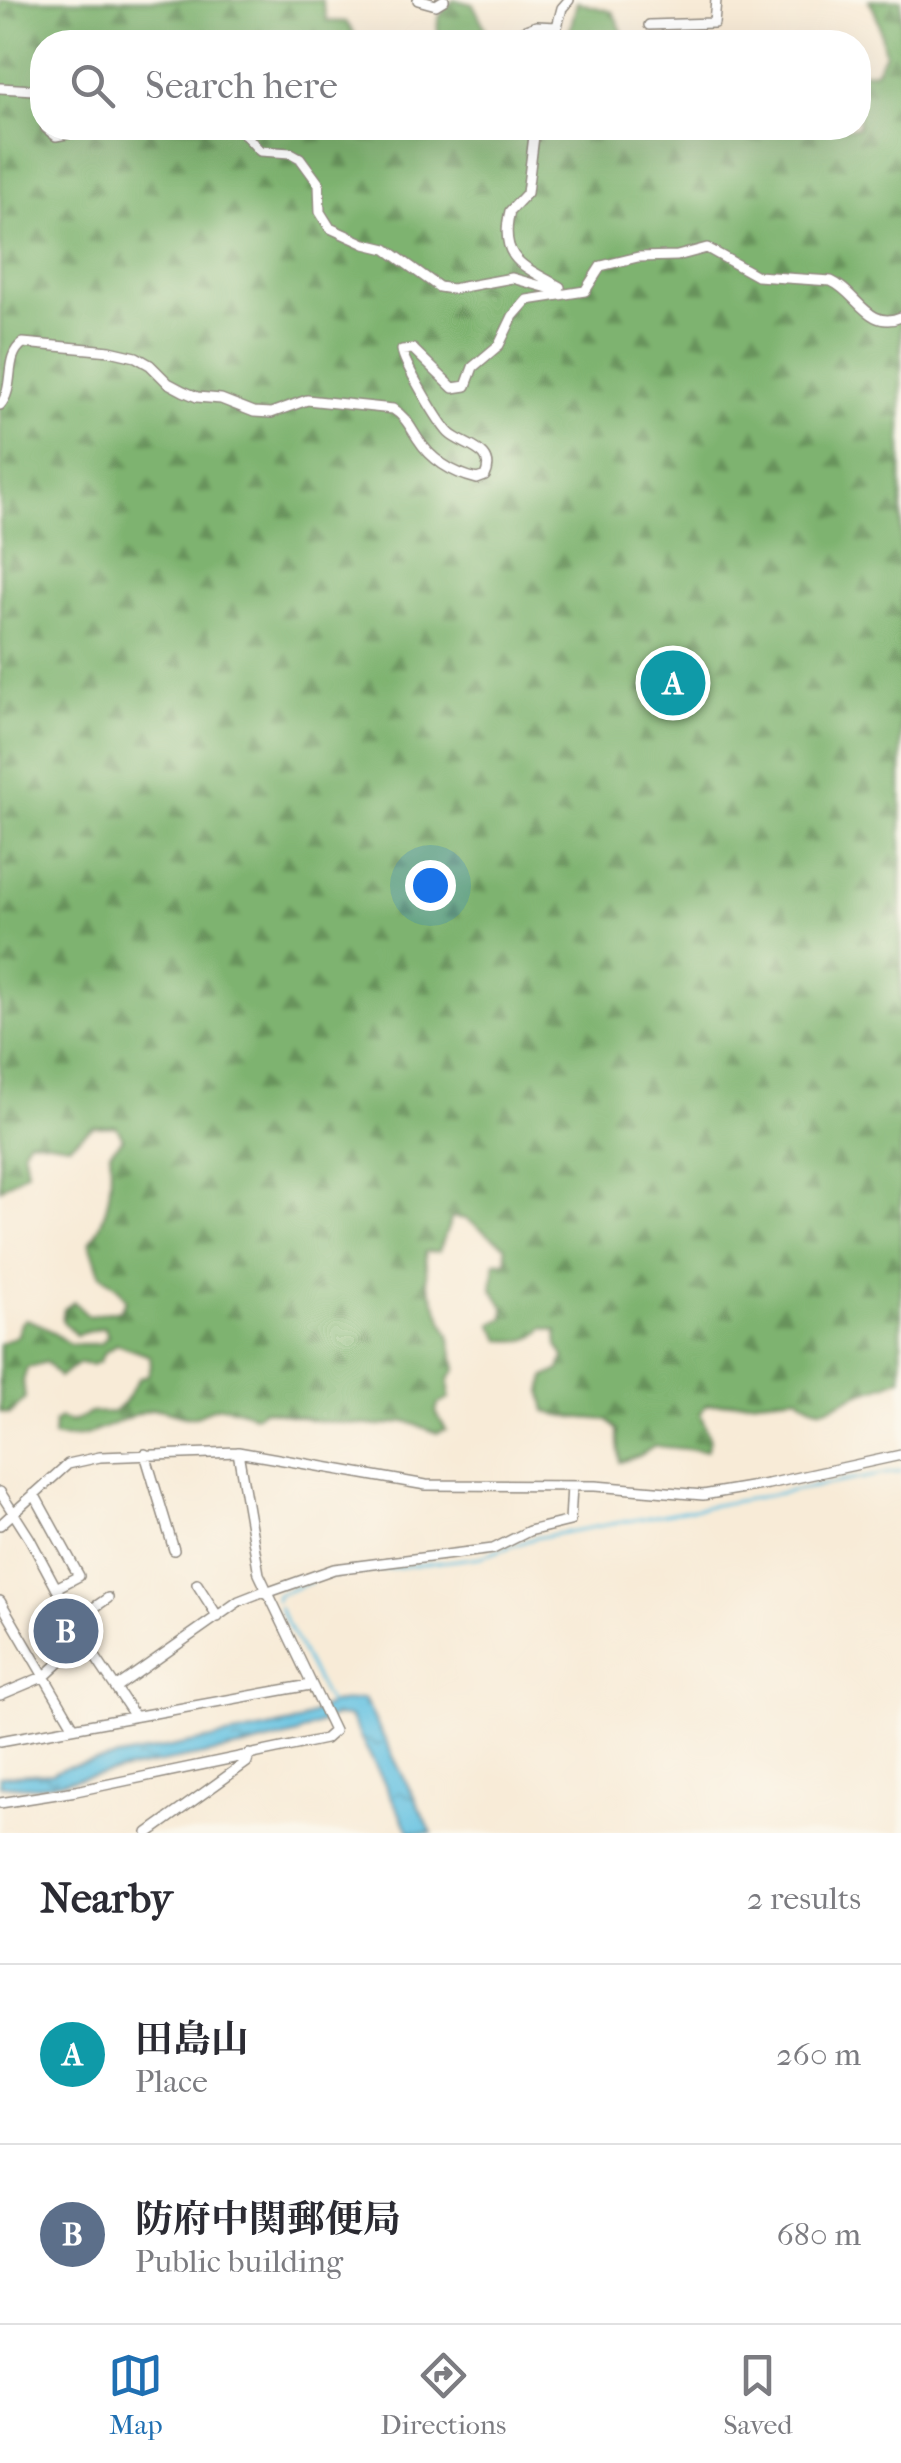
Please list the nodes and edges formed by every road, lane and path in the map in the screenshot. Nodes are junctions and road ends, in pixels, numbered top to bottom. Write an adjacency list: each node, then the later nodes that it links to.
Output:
1 (418, 0): 2 (street)
2 (444, 0)
3 (568, 0): 6 (street)
4 (716, 0): 5 (street)
5 (649, 25)
6 (557, 27): 7 (street); 8 (street)
7 (526, 30)
8 (556, 30)
9 (0, 88): 10 (street)
10 (30, 90)
11 (250, 140): 13 (street)
12 (534, 140): 13 (street)
13 (566, 294): 14 (street); 15 (street)
14 (901, 317)
15 (0, 406)
16 (238, 1452): 17 (street); 19 (street); 27 (street)
17 (145, 1454): 21 (street); 24 (street)
18 (901, 1456): 19 (street)
19 (572, 1486): 27 (street)
20 (0, 1492): 22 (street)
21 (34, 1494): 22 (street); 26 (street)
22 (14, 1514): 23 (street); 26 (street)
23 (0, 1525)
24 (174, 1550)
25 (197, 1584): 30 (street)
26 (56, 1588): 31 (street)
27 (266, 1593): 30 (street); 34 (street)
28 (108, 1598): 31 (street)
29 (0, 1602): 33 (street)
30 (218, 1617): 35 (street)
31 (76, 1620): 32 (street)
32 (84, 1640): 33 (street); 35 (street)
33 (45, 1676): 36 (street); 38 (street)
34 (310, 1684): 37 (street); 40 (street)
35 (117, 1687): 37 (street)
36 (0, 1694)
37 (134, 1716): 38 (street)
38 (73, 1726): 39 (street)
39 (0, 1741)
40 (249, 1754): 41 (street); 42 (street)
41 (0, 1803)
42 (148, 1833)

